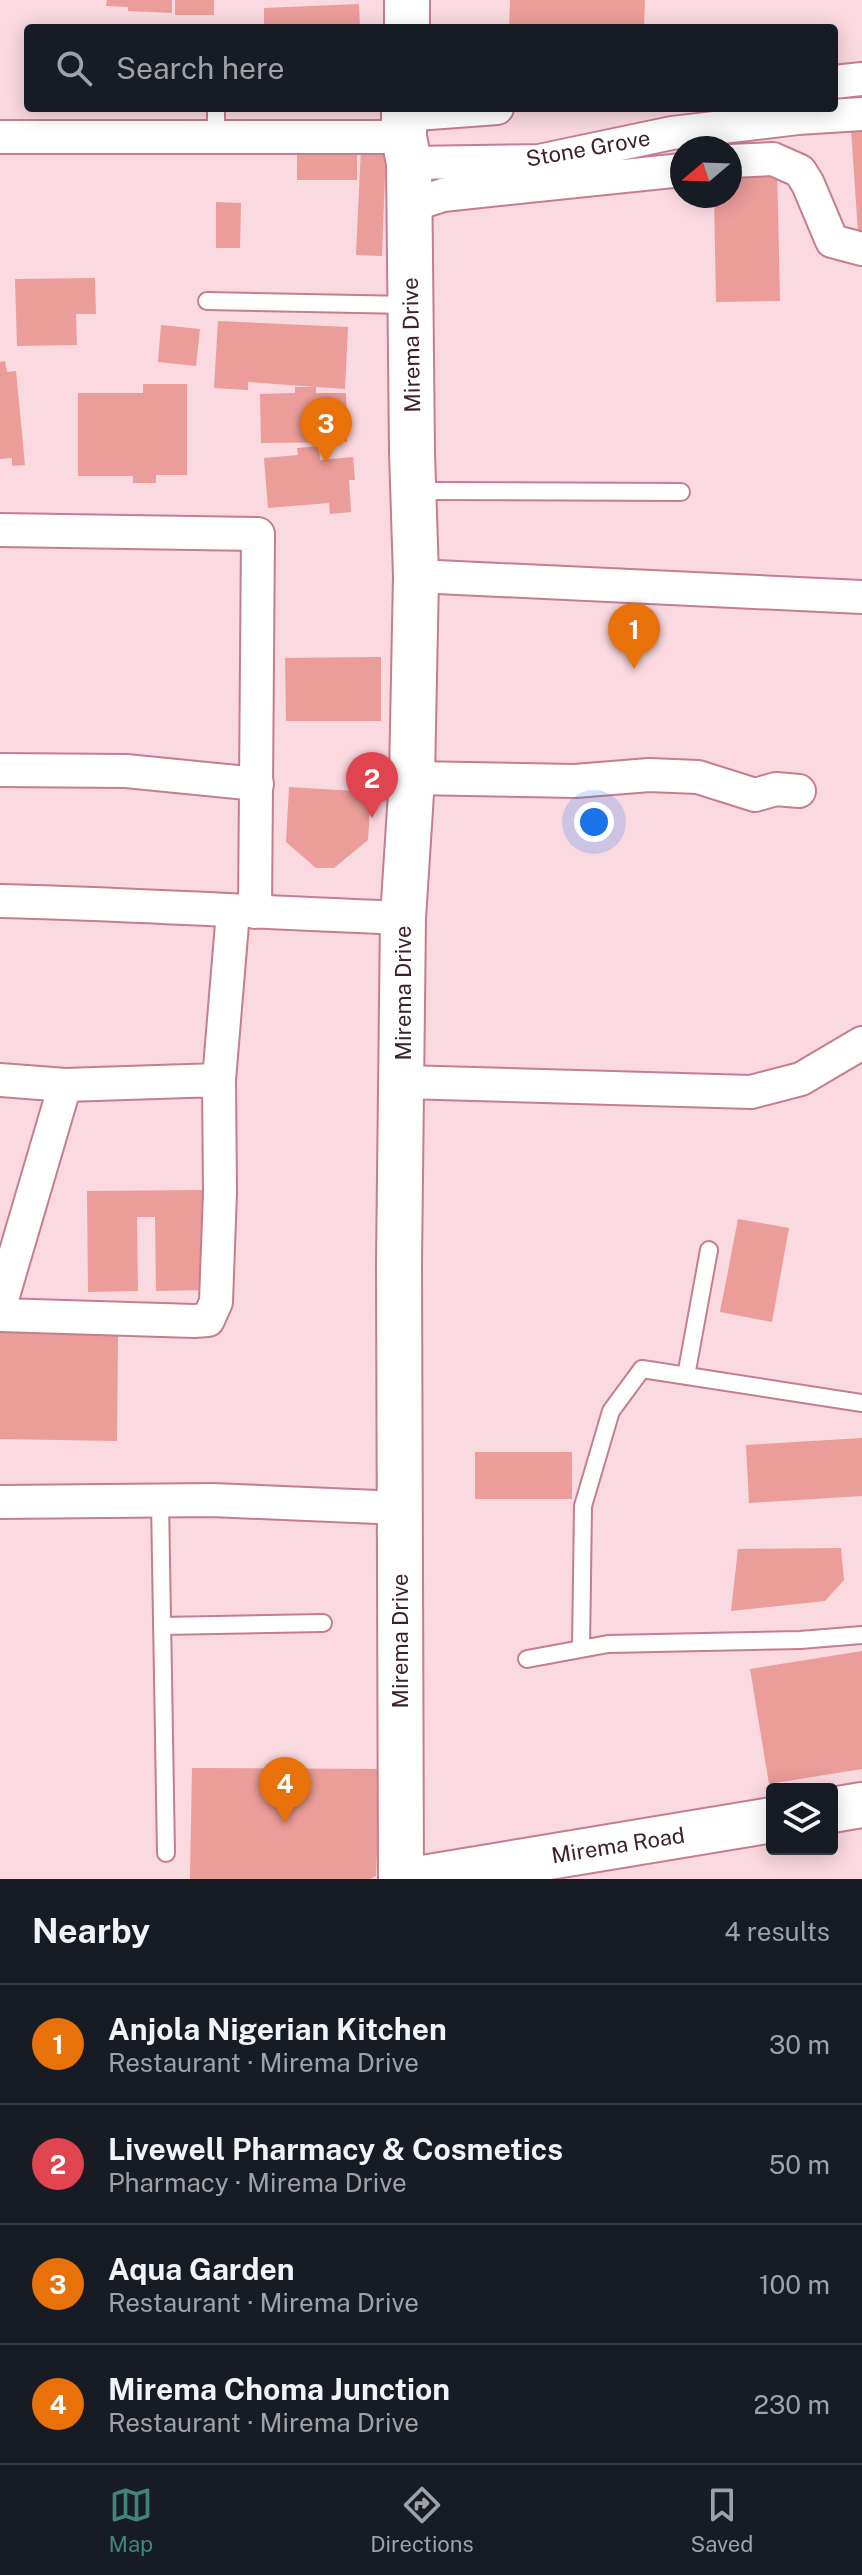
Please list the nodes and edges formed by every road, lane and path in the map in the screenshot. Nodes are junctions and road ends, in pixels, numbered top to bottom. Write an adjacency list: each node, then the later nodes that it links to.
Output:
1 (407, 0): 2 (street)
2 (407, 24)
3 (862, 79): 4 (street)
4 (838, 82)
5 (481, 112): 8 (street)
6 (862, 114): 8 (street, Stone Grove)
7 (216, 122): 8 (street); 9 (street)
8 (405, 131): 12 (street, Mirema Drive)
9 (0, 137)
10 (742, 160): 13 (street)
11 (670, 171): 12 (street)
12 (409, 206): 15 (street, Mirema Drive)
13 (862, 249)
14 (207, 301): 15 (lane)
15 (411, 305): 16 (street, Mirema Drive)
16 (413, 491): 17 (lane); 19 (street, Mirema Drive)
17 (681, 492)
18 (0, 530): 23 (street)
19 (416, 576): 20 (street); 22 (street, Mirema Drive)
20 (862, 597)
21 (0, 770): 23 (street)
22 (412, 778): 24 (street); 27 (street, Mirema Drive)
23 (257, 784): 26 (street)
24 (799, 791)
25 (0, 901): 26 (street)
26 (244, 912): 27 (street); 30 (street)
27 (403, 918): 31 (street, Mirema Drive)
28 (862, 1043): 31 (street)
29 (0, 1080): 32 (street)
30 (219, 1080): 32 (street); 35 (street)
31 (403, 1082): 40 (street, Mirema Drive)
32 (65, 1085): 34 (street)
33 (709, 1250): 36 (lane)
34 (0, 1306)
35 (0, 1315)
36 (686, 1376): 37 (lane); 44 (lane)
37 (862, 1403)
38 (160, 1501): 39 (street); 40 (street); 42 (lane)
39 (0, 1502)
40 (401, 1508): 50 (street, Mirema Drive)
41 (323, 1623): 42 (lane)
42 (162, 1626): 49 (lane)
43 (862, 1635): 44 (lane)
44 (581, 1649): 45 (lane)
45 (527, 1659)
46 (862, 1805): 47 (street)
47 (838, 1809)
48 (766, 1821): 51 (street, Mirema Road)
49 (166, 1853)
50 (401, 1879)
51 (417, 1879)

